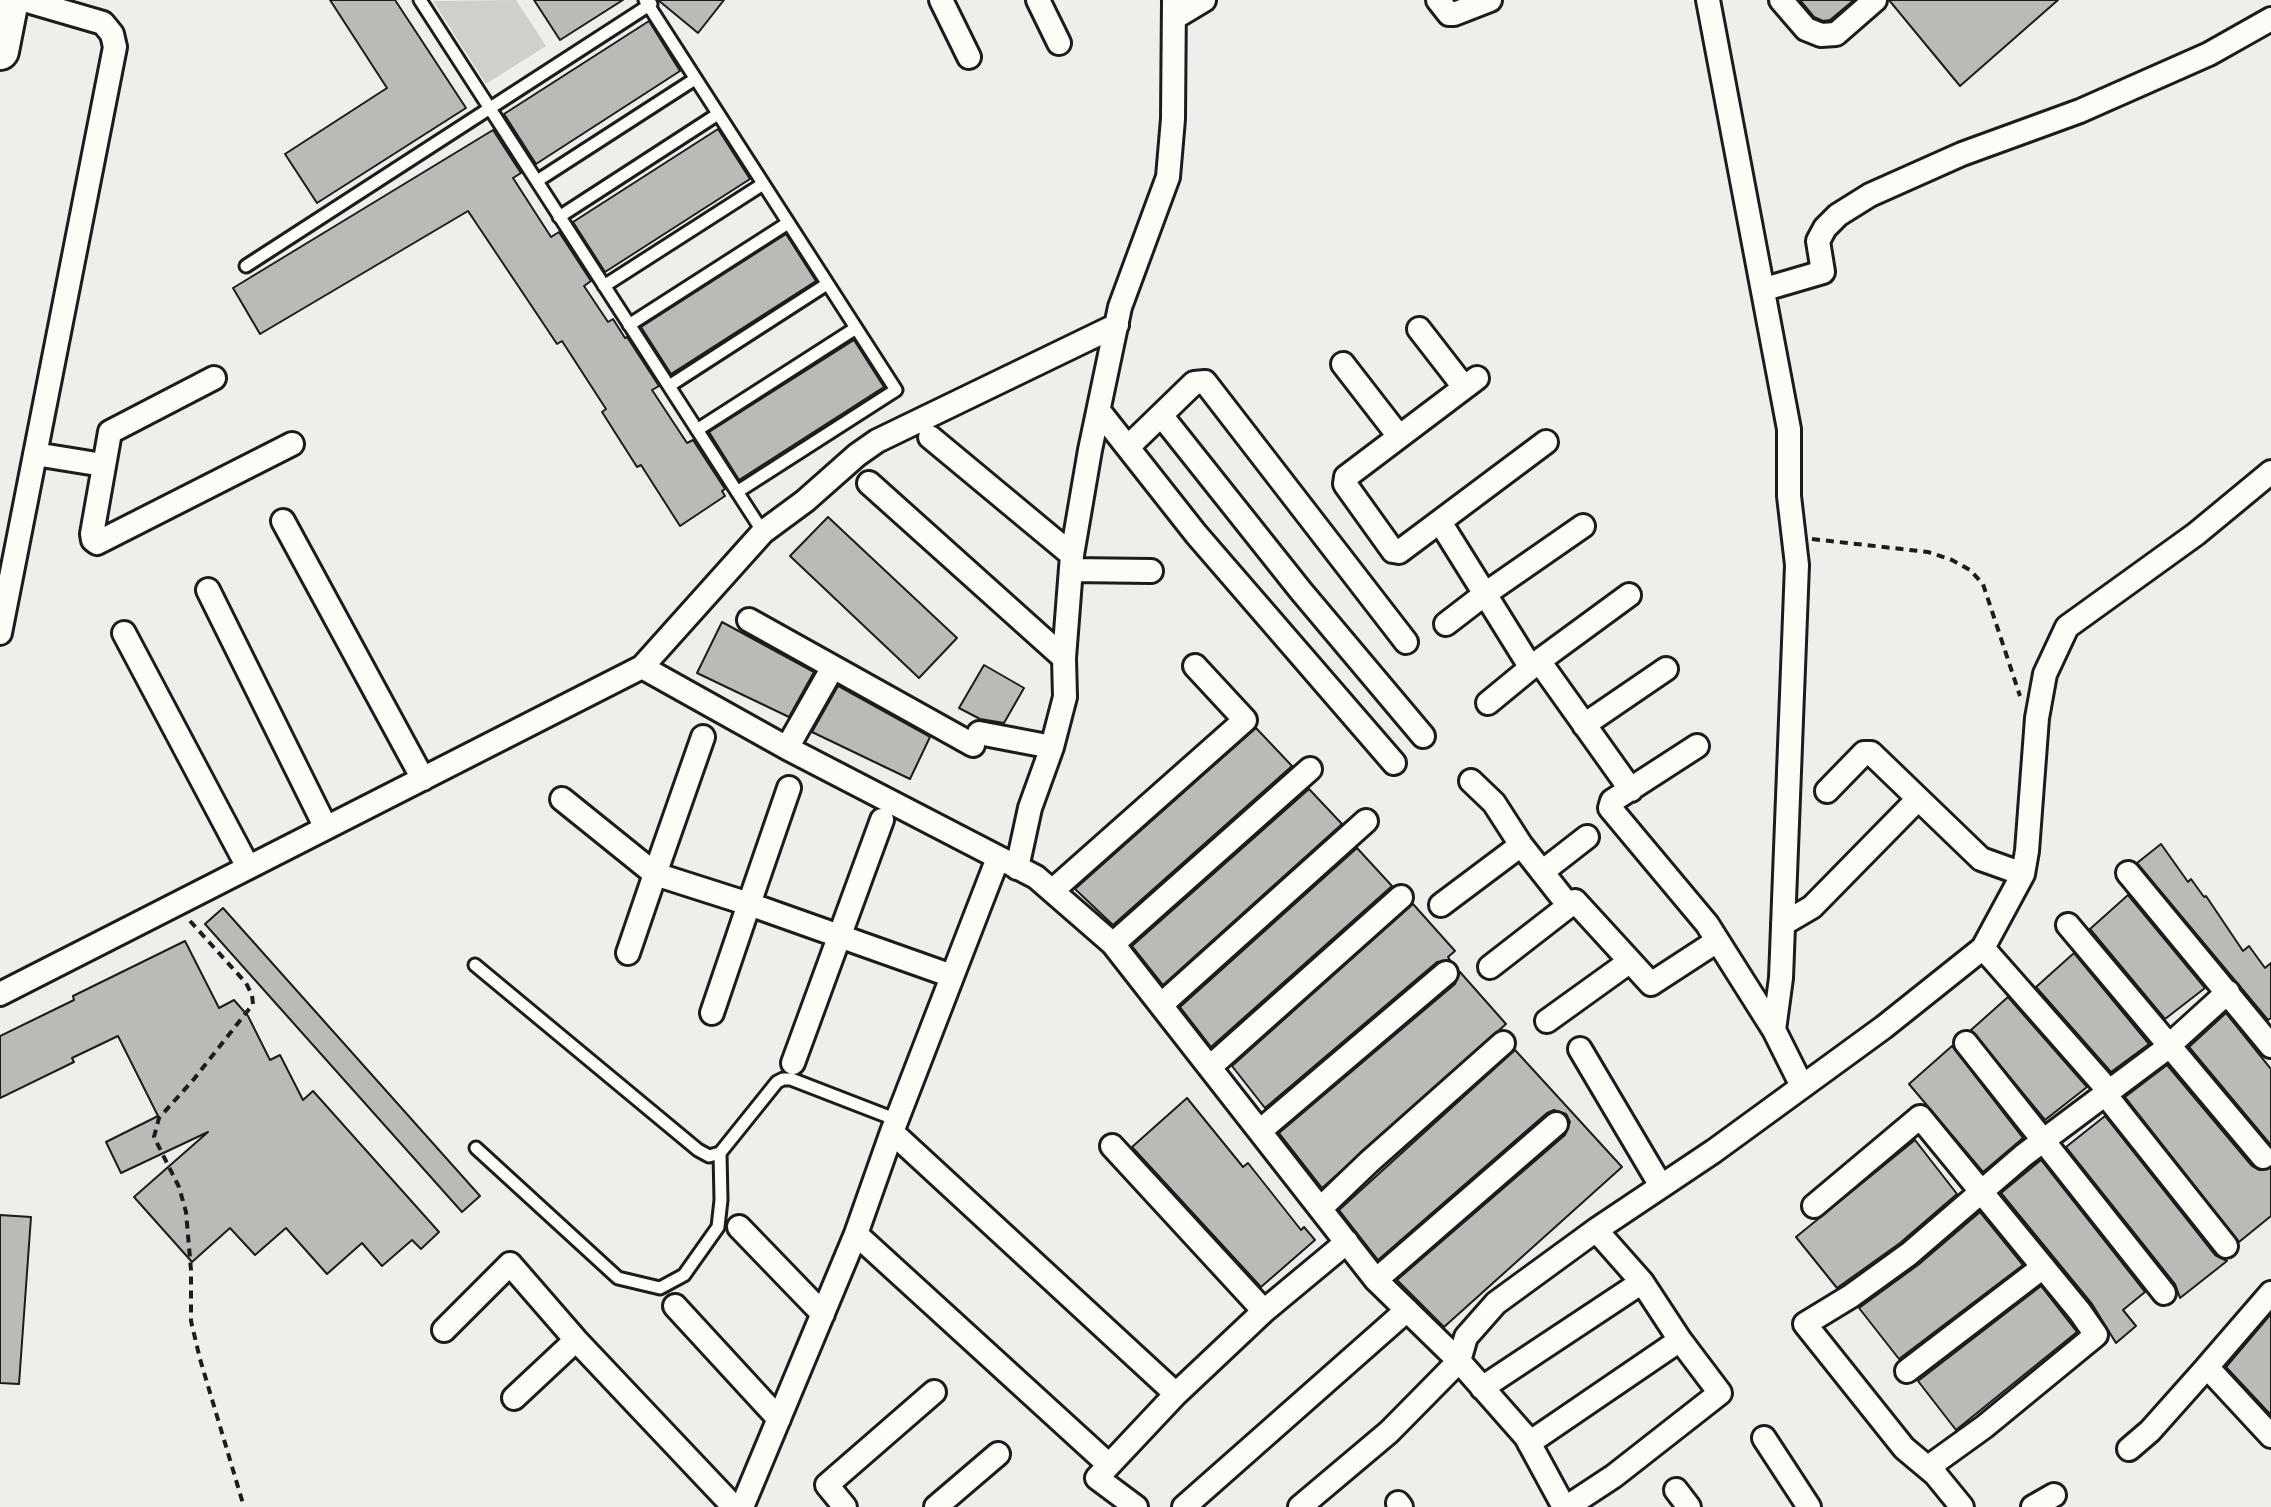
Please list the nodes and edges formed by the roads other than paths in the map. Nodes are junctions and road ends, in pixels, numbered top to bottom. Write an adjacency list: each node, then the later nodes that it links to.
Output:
1 (10, 0): 16 (highway)
2 (24, 0): 44 (street)
3 (420, 0): 19 (lane)
4 (941, 0): 17 (street)
5 (1038, 0): 15 (street)
6 (1204, 0): 13 (street)
7 (1438, 0): 8 (street)
8 (1490, 0)
9 (1708, 0): 28 (street)
10 (1781, 0): 11 (street)
11 (1875, 0)
12 (649, 2): 18 (lane); 19 (lane)
13 (1174, 9): 30 (street)
14 (2271, 19): 28 (street)
15 (1059, 43)
16 (0, 51)
17 (969, 57)
18 (695, 79): 20 (lane); 21 (lane)
19 (490, 109): 21 (lane); 25 (lane)
20 (718, 114): 22 (lane); 23 (lane)
21 (537, 181): 23 (lane)
22 (763, 184): 24 (lane); 27 (lane)
23 (559, 217): 27 (lane)
24 (788, 223): 26 (lane); 29 (lane)
25 (246, 266)
26 (827, 284): 31 (lane); 35 (lane)
27 (604, 286): 29 (lane)
28 (1765, 289): 101 (street)
29 (629, 325): 35 (lane)
30 (1117, 325): 36 (street); 52 (street)
31 (856, 328): 38 (lane); 48 (lane)
32 (1419, 329): 39 (street)
33 (1343, 364): 39 (street)
34 (214, 378): 45 (street)
35 (669, 386): 38 (lane)
36 (1099, 411): 43 (street); 53 (street)
37 (1161, 415): 43 (street); 62 (street); 71 (street)
38 (697, 430): 48 (lane)
39 (1398, 435): 50 (street)
40 (930, 437): 53 (street)
41 (1546, 442): 50 (street)
42 (292, 444): 45 (street)
43 (1128, 447): 76 (street)
44 (35, 454): 45 (street); 60 (street)
45 (103, 465)
46 (2271, 472): 95 (street)
47 (869, 483): 63 (street)
48 (737, 492): 52 (lane)
49 (283, 521): 78 (street)
50 (1440, 522): 56 (street)
51 (1583, 526): 56 (street)
52 (763, 532): 66 (street)
53 (1072, 562): 54 (street); 63 (street)
54 (1151, 571)
55 (208, 590): 87 (street)
56 (1485, 594): 59 (street); 64 (street)
57 (1629, 595): 64 (street)
58 (749, 620): 67 (street)
59 (1446, 624)
60 (0, 633)
61 (124, 633): 91 (street)
62 (1406, 642)
63 (1064, 658): 74 (street)
64 (1535, 664): 69 (street); 70 (street)
65 (1195, 666): 96 (street)
66 (642, 667): 75 (street); 78 (street)
67 (833, 667): 74 (street); 75 (street)
68 (1666, 669): 70 (street)
69 (1488, 703)
70 (1584, 725): 81 (street)
71 (1423, 736)
72 (703, 737): 94 (street)
73 (1697, 746): 81 (street)
74 (1052, 747): 90 (street)
75 (787, 748): 90 (street)
76 (1394, 763)
77 (1310, 769): 105 (street)
78 (423, 779): 87 (street)
79 (1471, 781): 89 (street)
80 (789, 788): 98 (street)
81 (1631, 790): 104 (street)
82 (1827, 791): 84 (street)
83 (562, 799): 94 (street)
84 (1918, 799): 95 (street); 101 (street)
85 (882, 820): 103 (street)
86 (1366, 821): 115 (street)
87 (326, 828): 91 (street)
88 (1587, 837): 92 (street)
89 (1521, 845): 92 (street); 99 (street)
90 (1008, 863): 96 (street); 112 (street)
91 (248, 867): 114 (street)
92 (1542, 872): 100 (street)
93 (2128, 873): 113 (street)
94 (655, 874): 98 (street); 107 (street)
95 (2023, 874): 106 (street)
96 (1052, 891): 105 (street)
97 (1401, 897): 125 (street)
98 (749, 904): 103 (street); 116 (street)
99 (1441, 905)
100 (1569, 906): 108 (street); 110 (street)
101 (1783, 924): 118 (street)
102 (2068, 925): 121 (street)
103 (841, 936): 112 (street); 124 (street)
104 (1717, 941): 108 (street); 118 (street)
105 (1113, 944): 115 (street)
106 (1983, 948): 126 (street); 127 (street)
107 (628, 953)
108 (1629, 962): 117 (street)
109 (475, 965): 134 (lane)
110 (1490, 967)
111 (1446, 973): 130 (street)
112 (952, 976): 129 (street)
113 (2228, 992): 121 (street); 122 (street)
114 (0, 994)
115 (1162, 1004): 125 (street)
116 (712, 1013)
117 (1547, 1021)
118 (1774, 1030): 126 (street)
119 (1503, 1043): 139 (street)
120 (1966, 1043): 131 (street)
121 (2170, 1044): 127 (street); 135 (street)
122 (2271, 1046)
123 (1580, 1049): 136 (street)
124 (793, 1063)
125 (1210, 1067): 130 (street)
126 (1802, 1086): 136 (street)
127 (2107, 1092): 131 (street); 144 (street)
128 (1556, 1124): 146 (street)
129 (894, 1126): 134 (lane); 142 (street); 162 (street)
130 (1260, 1131): 139 (street)
131 (2043, 1140): 137 (street); 148 (street)
132 (1112, 1146): 152 (street)
133 (476, 1148): 134 (lane)
134 (720, 1153)
135 (2263, 1157)
136 (1661, 1186): 141 (street)
137 (1980, 1191): 138 (street); 145 (street); 171 (street)
138 (1814, 1206)
139 (1321, 1208): 143 (street)
140 (739, 1227): 153 (street)
141 (1596, 1230): 147 (street); 157 (street)
142 (856, 1234): 153 (street); 170 (street)
143 (1347, 1242): 146 (street); 152 (street)
144 (2226, 1246)
145 (2043, 1267): 159 (street); 171 (street)
146 (1376, 1280): 151 (street)
147 (1642, 1282): 156 (street); 160 (street)
148 (2164, 1293)
149 (2271, 1293): 158 (street)
150 (675, 1306): 164 (street)
151 (1407, 1310): 157 (street); 178 (street)
152 (1264, 1311): 162 (street)
153 (823, 1314): 164 (street)
154 (444, 1330): 155 (street)
155 (576, 1340): 163 (street); 173 (street)
156 (1680, 1340): 167 (street); 180 (street)
157 (1459, 1361): 160 (street); 179 (street)
158 (2207, 1367): 165 (street); 168 (street)
159 (1907, 1371)
160 (1482, 1388): 167 (street)
161 (934, 1392): 175 (street)
162 (1176, 1394): 170 (street)
163 (514, 1398)
164 (779, 1419): 174 (street)
165 (2270, 1431)
166 (1764, 1438): 181 (street)
167 (1529, 1443): 180 (street)
168 (2129, 1449)
169 (998, 1454): 176 (street)
170 (1109, 1465): 177 (street)
171 (1935, 1474): 182 (street)
172 (2054, 1495): 183 (street)
173 (734, 1507)
174 (742, 1507)
175 (845, 1507)
176 (936, 1507)
177 (1136, 1507)
178 (1184, 1507)
179 (1300, 1507)
180 (1566, 1507)
181 (1809, 1507)
182 (1962, 1507)
183 (2033, 1507)

